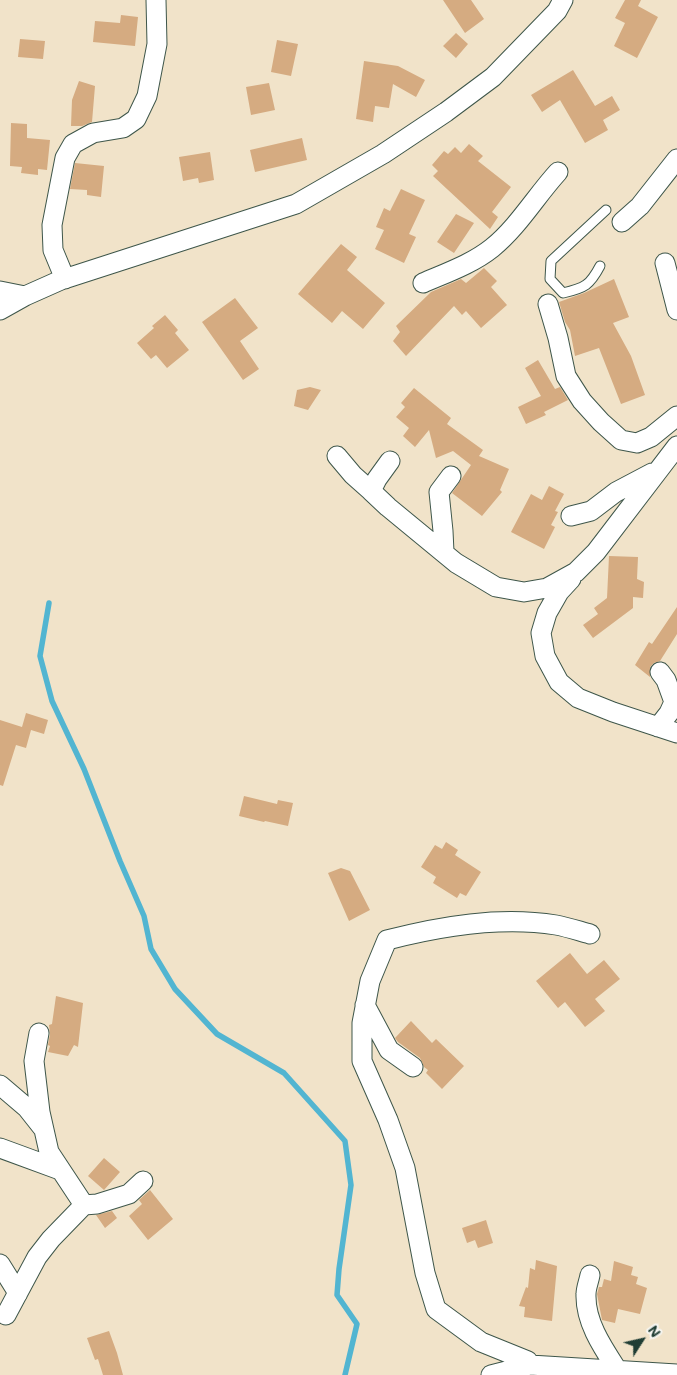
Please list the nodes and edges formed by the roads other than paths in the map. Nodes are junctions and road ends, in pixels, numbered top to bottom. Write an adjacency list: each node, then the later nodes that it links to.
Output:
1 (156, 0): 9 (street)
2 (563, 0): 9 (street)
3 (677, 159): 6 (street)
4 (558, 172): 10 (street)
5 (606, 210): 8 (lane)
6 (622, 222)
7 (665, 263): 15 (street)
8 (600, 266)
9 (65, 279): 12 (street)
10 (423, 283)
11 (0, 291): 12 (street)
12 (25, 296): 14 (street)
13 (548, 304): 16 (street)
14 (0, 310)
15 (677, 310)
16 (677, 416)
17 (677, 446): 20 (street)
18 (337, 456): 22 (street)
19 (390, 461): 22 (street)
20 (661, 467): 23 (street); 25 (street)
21 (451, 476): 24 (street)
22 (371, 491): 24 (street)
23 (571, 516)
24 (444, 552): 25 (street)
25 (576, 572): 27 (street)
26 (660, 672): 27 (street)
27 (658, 727): 28 (street)
28 (677, 733)
29 (590, 934): 30 (street)
30 (366, 1005): 32 (street); 43 (street)
31 (39, 1033): 34 (street)
32 (413, 1067)
33 (0, 1085): 34 (street)
34 (43, 1128): 36 (street)
35 (0, 1148): 36 (street)
36 (60, 1170): 38 (street)
37 (143, 1181): 38 (street)
38 (84, 1204): 41 (street)
39 (0, 1264): 41 (street)
40 (590, 1274): 45 (street)
41 (18, 1292): 42 (street)
42 (6, 1314)
43 (528, 1362)
44 (546, 1371): 45 (street); 47 (street)
45 (618, 1371): 46 (street)
46 (677, 1374)
47 (491, 1375)

